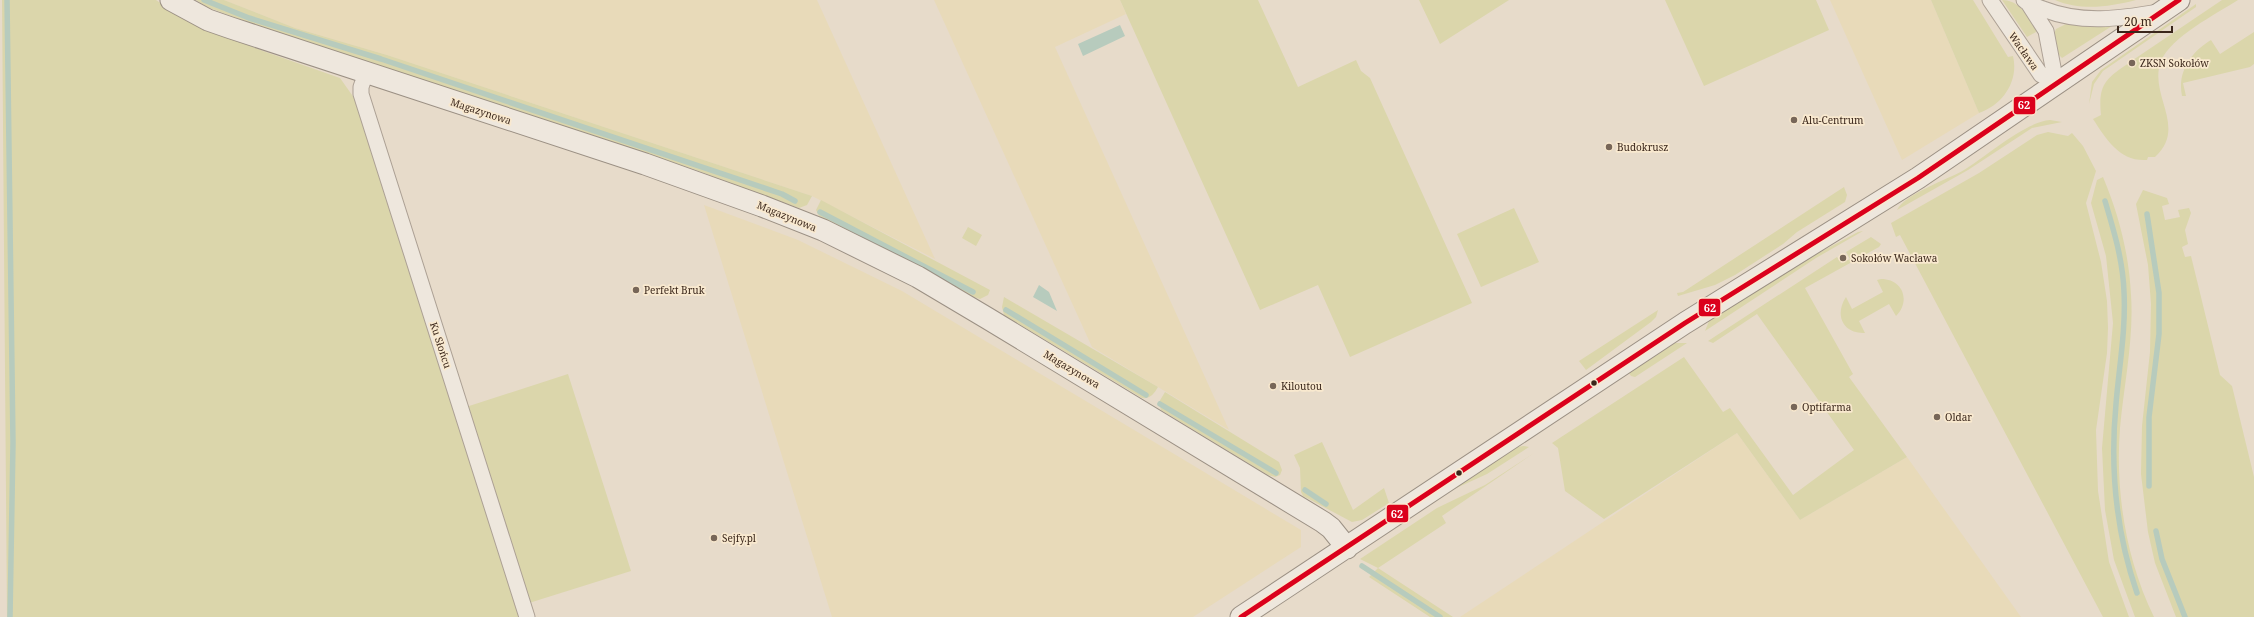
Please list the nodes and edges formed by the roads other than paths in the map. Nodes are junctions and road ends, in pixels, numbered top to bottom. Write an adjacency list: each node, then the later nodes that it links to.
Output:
1 (172, 0): 5 (street, Magazynowa)
2 (1990, 0): 6 (street, Wacława)
3 (2026, 2): 4 (street, Wacława); 6 (street, Wacława)
4 (2171, 6): 6 (street)
5 (366, 73): 7 (street, Magazynowa); 8 (street, Ku Słońcu)
6 (2056, 83): 7 (street)
7 (1347, 548): 9 (street)
8 (527, 617)
9 (1241, 617)

